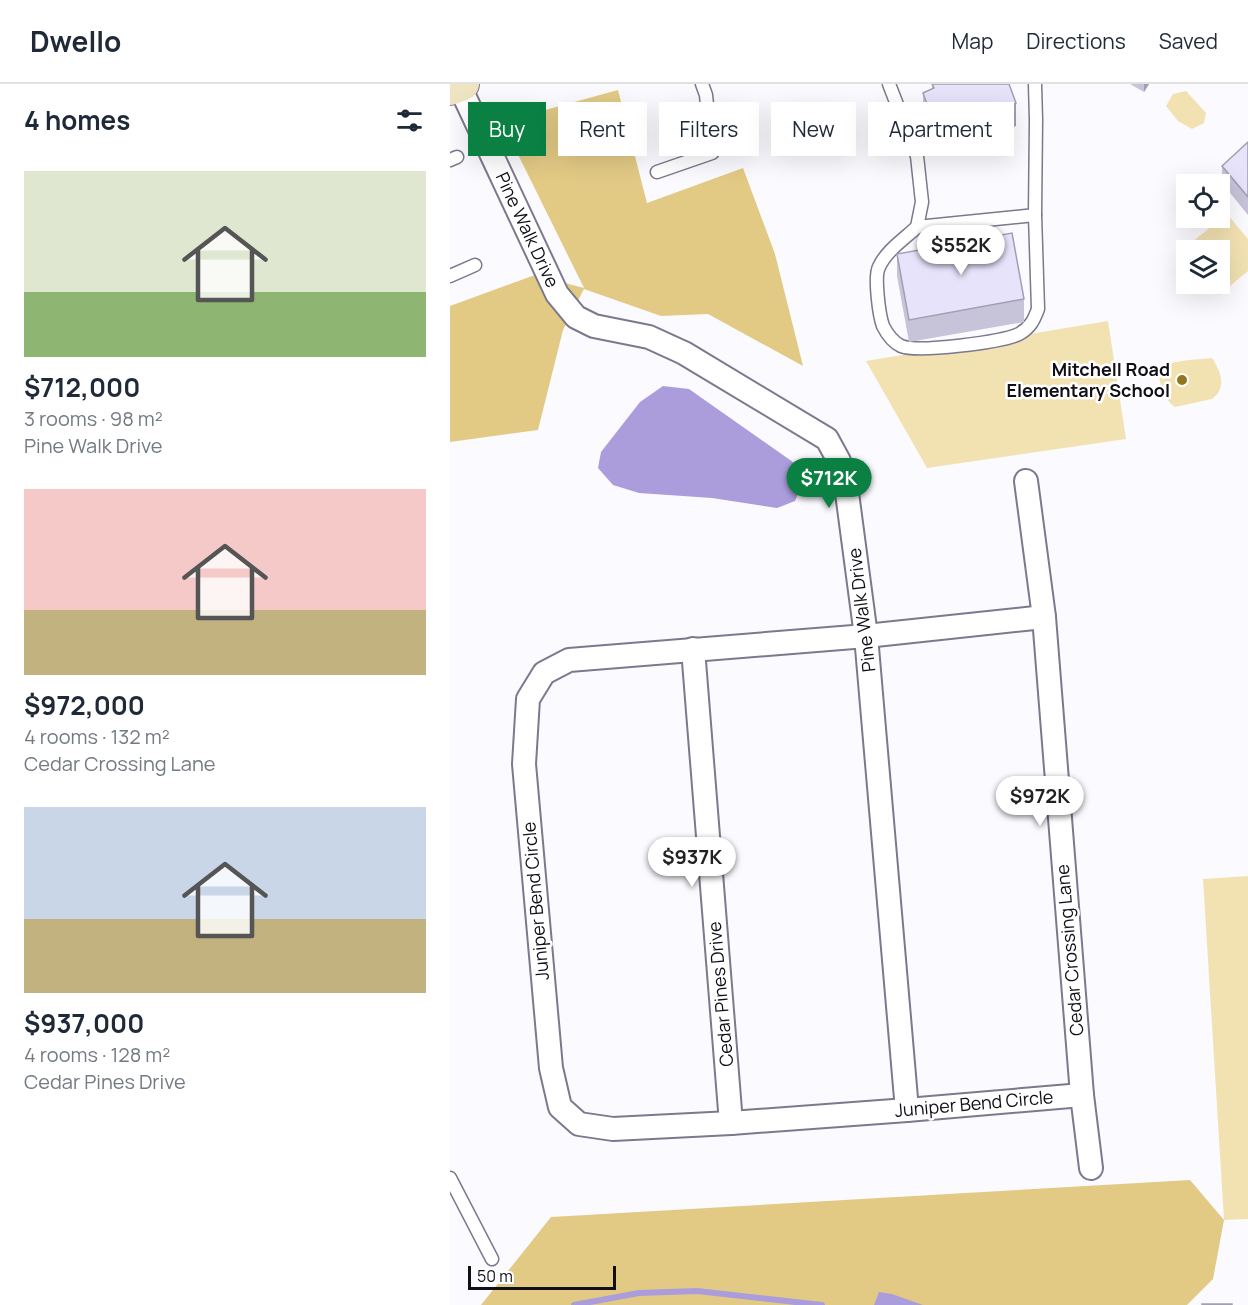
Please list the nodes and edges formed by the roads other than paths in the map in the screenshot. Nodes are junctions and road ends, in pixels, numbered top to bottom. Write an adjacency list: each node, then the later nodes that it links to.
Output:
1 (702, 84): 5 (lane)
2 (889, 84): 7 (lane)
3 (1035, 84): 6 (lane)
4 (458, 86): 12 (street, Pine Walk Drive)
5 (657, 172)
6 (1035, 215): 7 (lane); 7 (lane)
7 (917, 227)
8 (475, 265): 9 (lane)
9 (450, 276)
10 (1026, 482): 11 (street, Cedar Crossing Lane)
11 (1044, 617): 12 (street, Juniper Bend Circle); 14 (street, Cedar Crossing Lane)
12 (866, 636): 13 (street, Juniper Bend Circle); 15 (street, Pine Walk Drive)
13 (693, 649): 16 (street, Cedar Pines Drive); 16 (street, Juniper Bend Circle)
14 (1082, 1095): 15 (street, Juniper Bend Circle); 17 (street, Cedar Crossing Lane)
15 (907, 1110): 16 (street, Juniper Bend Circle)
16 (731, 1123)
17 (1091, 1168)
18 (450, 1178): 19 (lane)
19 (492, 1259)

